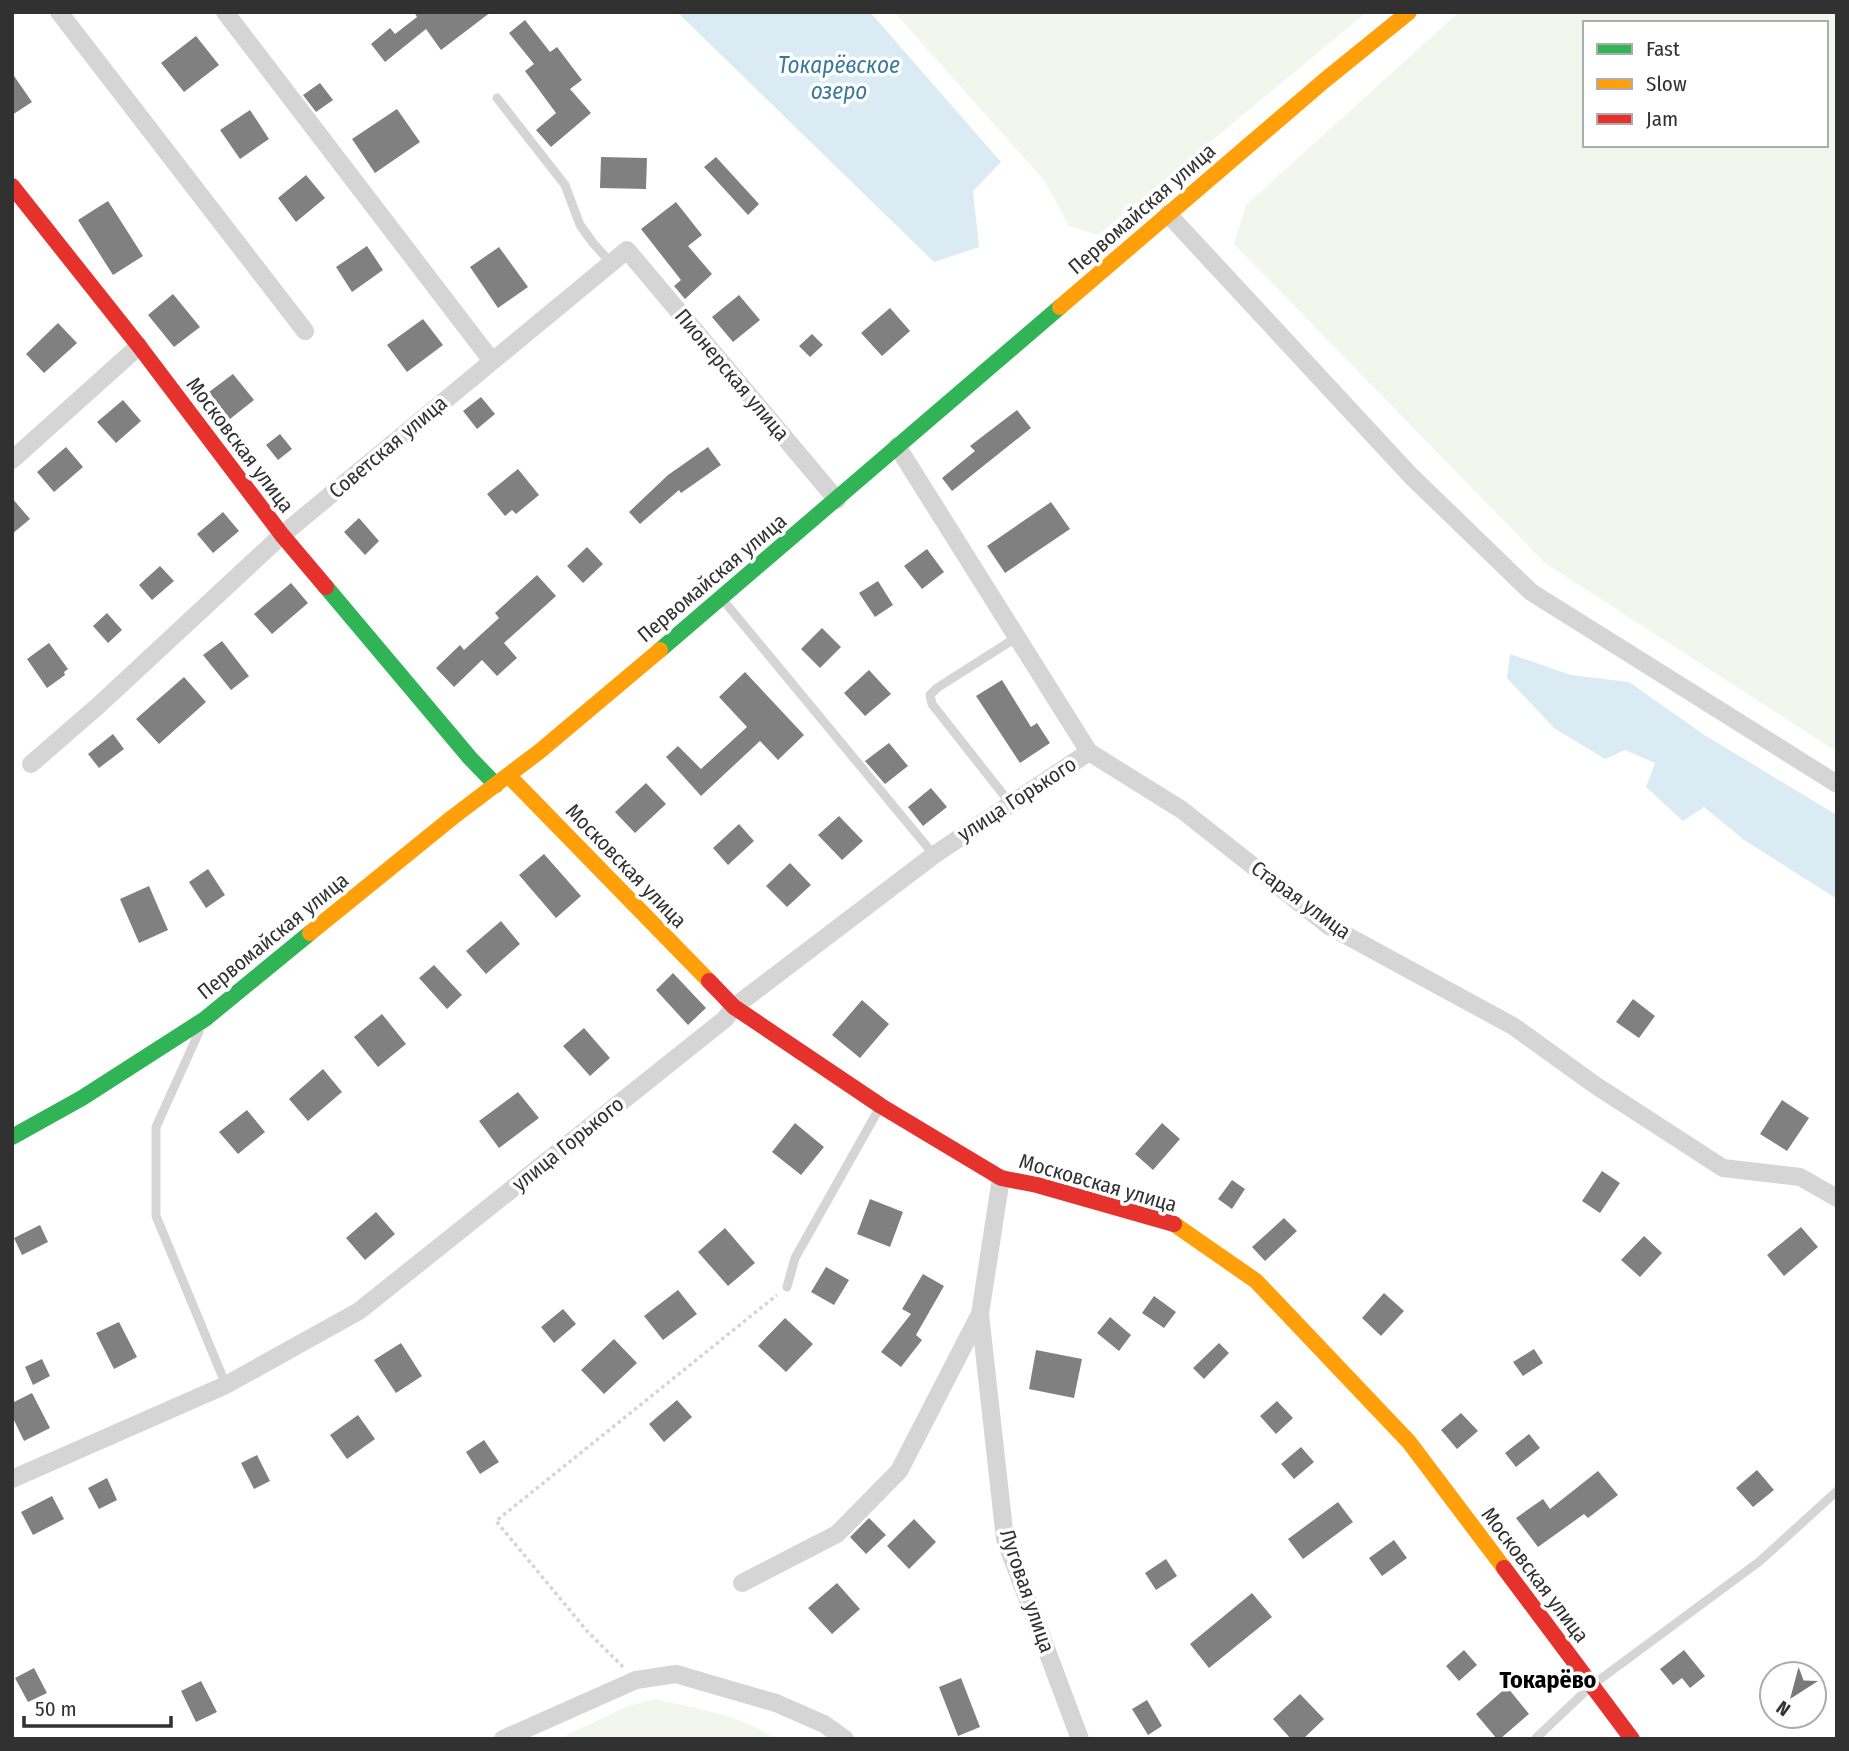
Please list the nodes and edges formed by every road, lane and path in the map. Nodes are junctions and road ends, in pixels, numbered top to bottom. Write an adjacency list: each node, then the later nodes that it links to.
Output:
1 (59, 12): 9 (street)
2 (225, 12): 11 (street)
3 (1409, 12): 6 (street, Первомайская улица)
4 (498, 98): 8 (lane)
5 (12, 186): 10 (street, Московская улица)
6 (1168, 214): 12 (street, Первомайская улица); 21 (street)
7 (627, 250): 8 (street, Советская улица); 14 (street, Пионерская улица)
8 (611, 263): 11 (street, Советская улица)
9 (305, 331)
10 (139, 346): 13 (street); 15 (street, Московская улица)
11 (492, 361): 15 (street, Советская улица)
12 (897, 446): 14 (street, Первомайская улица); 17 (street, Старая улица)
13 (12, 460)
14 (837, 500): 16 (street, Первомайская улица)
15 (282, 535): 19 (street, Советская улица); 20 (street, Московская улица)
16 (721, 598): 20 (street, Первомайская улица); 23 (lane)
17 (1017, 636): 18 (street, Старая улица); 22 (lane)
18 (1089, 752): 22 (street, улица Горького); 29 (street, Старая улица)
19 (31, 764)
20 (503, 780): 24 (street, Московская улица); 25 (street, Первомайская улица)
21 (1837, 784)
22 (1010, 803): 23 (street, улица Горького)
23 (934, 855): 24 (street, улица Горького)
24 (734, 1007): 26 (street, Московская улица); 32 (street, улица Горького)
25 (205, 1019): 27 (street, Первомайская улица); 32 (lane)
26 (881, 1106): 28 (street, Московская улица); 30 (lane)
27 (12, 1137)
28 (1001, 1178): 31 (street); 37 (street, Московская улица)
29 (1837, 1198)
30 (787, 1287): 36 (path)
31 (980, 1314): 35 (street); 40 (street, Луговая улица)
32 (226, 1385): 33 (street, улица Горького)
33 (12, 1479)
34 (1837, 1492): 37 (lane)
35 (742, 1583)
36 (636, 1680): 38 (street); 39 (street)
37 (1591, 1686): 41 (lane); 42 (street, Московская улица)
38 (503, 1739)
39 (845, 1739)
40 (1080, 1739)
41 (1535, 1739)
42 (1632, 1739)

